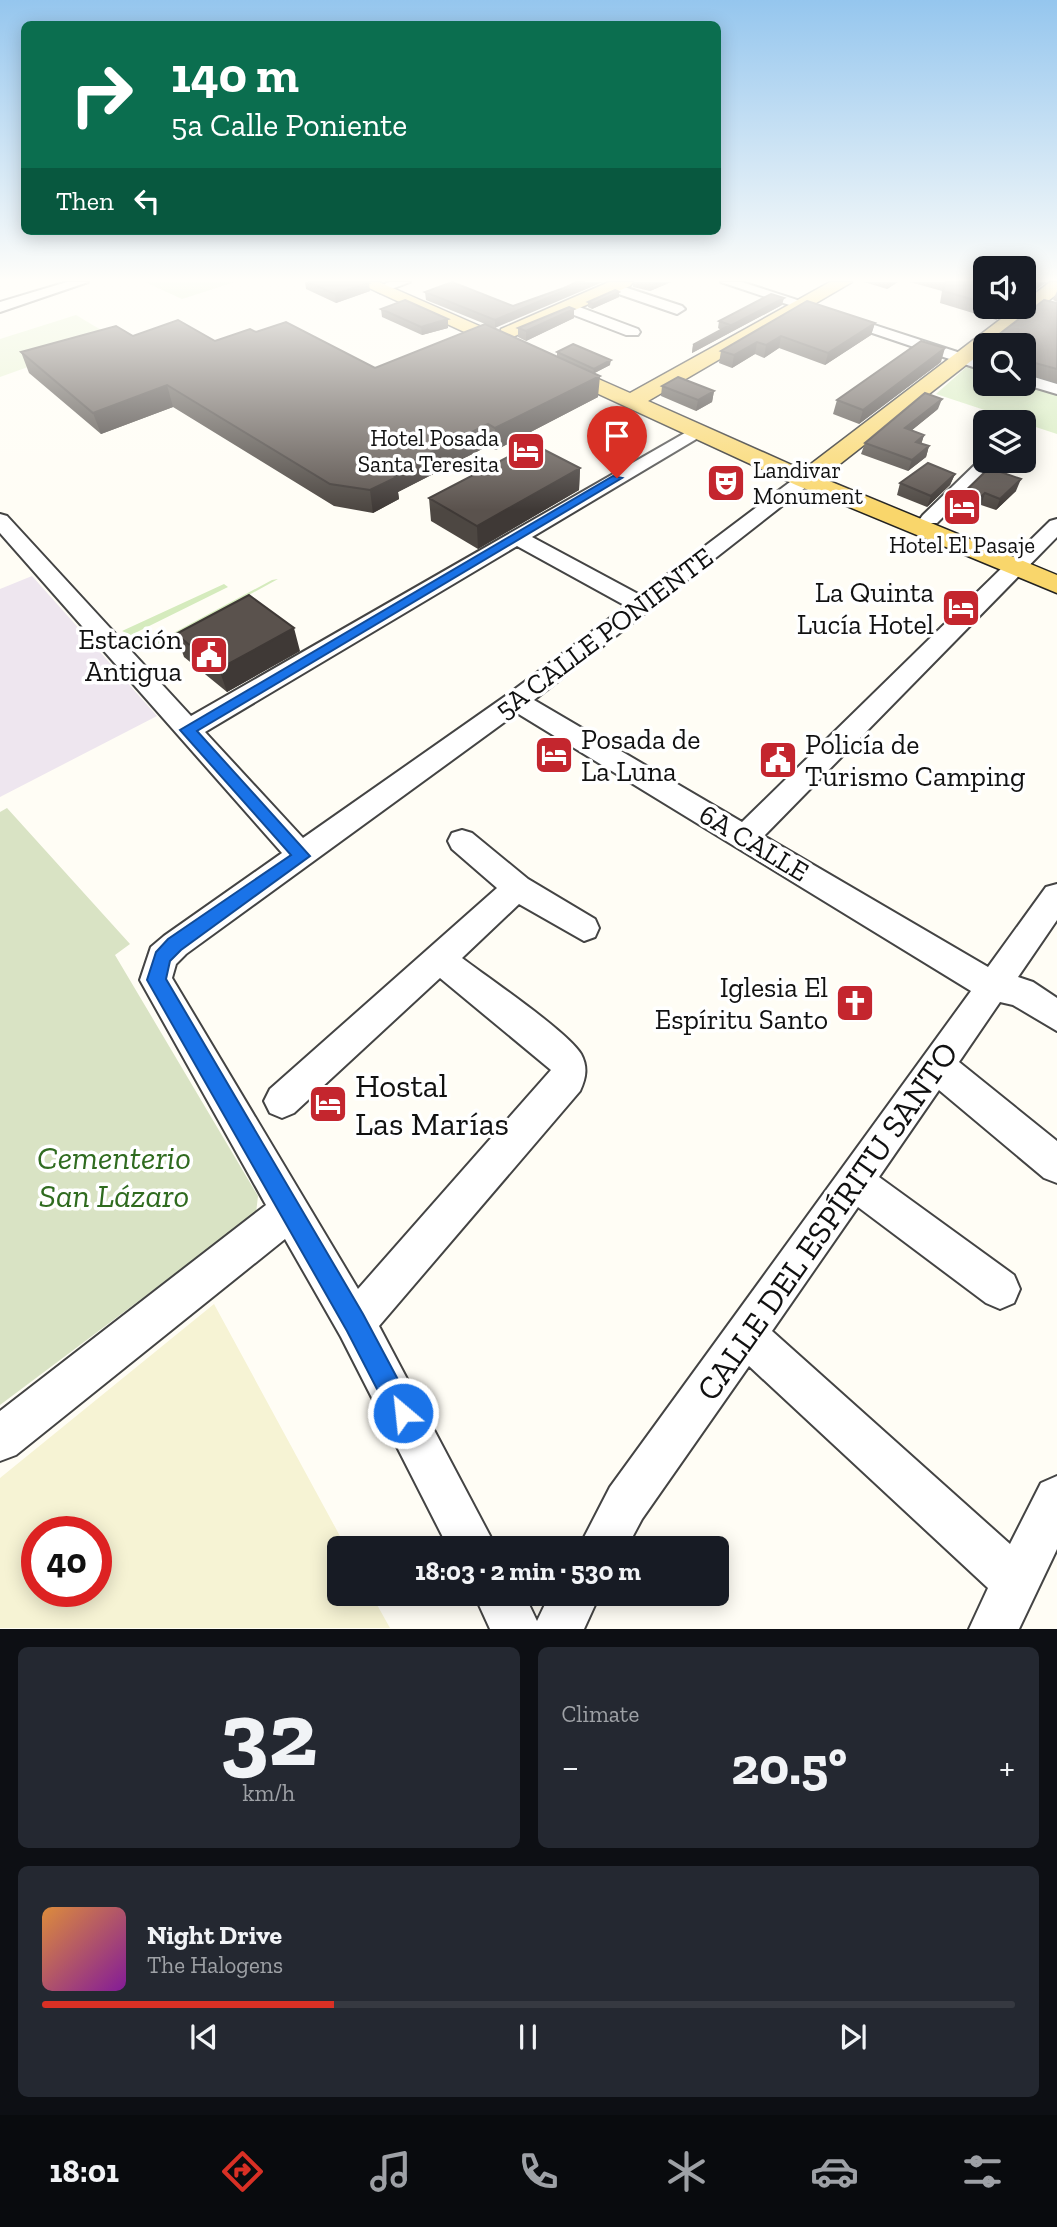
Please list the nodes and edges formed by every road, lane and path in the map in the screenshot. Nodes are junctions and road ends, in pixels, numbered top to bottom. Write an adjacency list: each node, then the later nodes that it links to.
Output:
1 (546, 358): 8 (main road)
2 (707, 358): 8 (main road)
3 (961, 358): 4 (street)
4 (964, 359): 5 (street); 11 (main road, 5A CALLE PONIENTE)
5 (973, 362)
6 (1036, 383): 7 (street)
7 (1057, 389)
8 (636, 398): 9 (main road); 11 (main road)
9 (697, 431): 11 (main road); 16 (street)
10 (978, 473): 12 (street)
11 (811, 475): 12 (main road); 15 (main road); 20 (street, 5A CALLE PONIENTE)
12 (930, 519): 15 (main road)
13 (0, 520): 22 (street)
14 (1057, 525): 17 (street)
15 (952, 534): 17 (main road)
16 (516, 537): 20 (street); 22 (street)
17 (1022, 563): 18 (main road); 19 (main road); 23 (street)
18 (1057, 571)
19 (1057, 585)
20 (642, 605): 21 (street, 5A CALLE PONIENTE)
21 (516, 701): 23 (street, 6A CALLE); 25 (street, 5A CALLE PONIENTE)
22 (188, 730): 25 (street)
23 (745, 837): 30 (street, 6A CALLE)
24 (462, 841): 26 (street)
25 (302, 856): 36 (street, 5A CALLE PONIENTE)
26 (517, 888): 28 (street); 29 (street)
27 (1057, 896): 30 (street, CALLE DEL ESPÍRITU SANTO)
28 (584, 928)
29 (438, 958): 33 (street); 38 (street)
30 (991, 986): 31 (street, 6A CALLE); 32 (street, CALLE DEL ESPÍRITU SANTO)
31 (1057, 1016)
32 (937, 1066): 34 (street); 35 (street, CALLE DEL ESPÍRITU SANTO)
33 (282, 1101)
34 (1057, 1166)
35 (855, 1182): 37 (street); 39 (street, CALLE DEL ESPÍRITU SANTO)
36 (290, 1210): 38 (street); 40 (street)
37 (1000, 1289)
38 (355, 1323): 42 (street)
39 (746, 1335): 43 (street, CALLE DEL ESPÍRITU SANTO); 44 (street)
40 (0, 1439)
41 (1057, 1499): 44 (street)
42 (467, 1536)
43 (608, 1536)
44 (1016, 1582): 49 (street)
45 (504, 1606): 47 (street)
46 (570, 1606): 48 (street)
47 (516, 1629)
48 (558, 1629)
49 (993, 1629)

